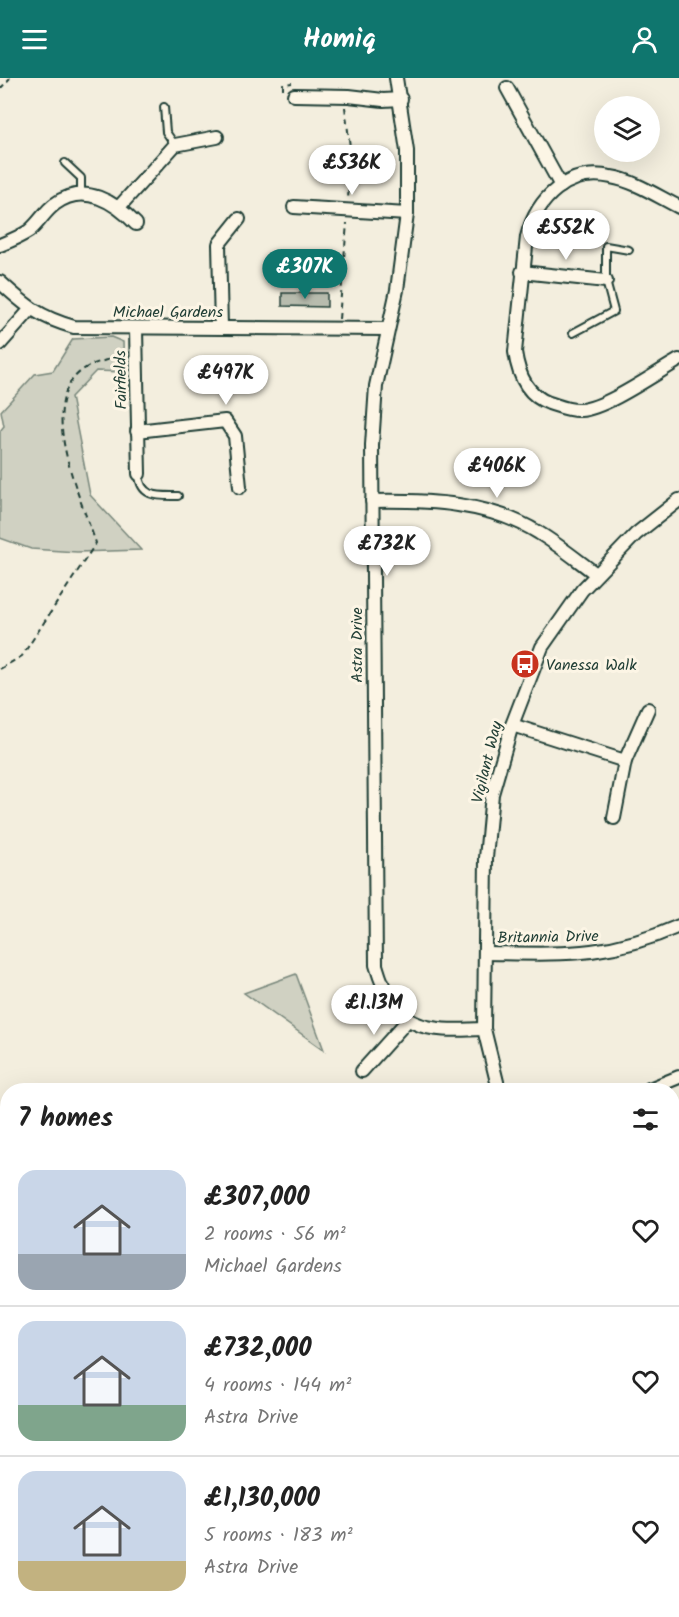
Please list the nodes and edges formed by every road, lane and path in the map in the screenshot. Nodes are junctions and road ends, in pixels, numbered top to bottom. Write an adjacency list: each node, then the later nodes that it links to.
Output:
1 (10, 78): 4 (path)
2 (396, 78): 6 (street, Astra Drive)
3 (507, 88): 11 (street)
4 (0, 89)
5 (292, 93): 6 (street)
6 (400, 99): 16 (street, Astra Drive)
7 (164, 107): 9 (lane)
8 (217, 137): 9 (street)
9 (175, 145): 13 (street)
10 (65, 163): 12 (lane)
11 (561, 186): 15 (street); 21 (street)
12 (81, 194): 13 (street); 19 (street)
13 (119, 207): 18 (street)
14 (294, 207): 16 (street)
15 (679, 207)
16 (407, 214): 29 (street, Astra Drive)
17 (239, 219): 27 (street)
18 (136, 224)
19 (0, 245)
20 (629, 250): 22 (lane)
21 (522, 272): 22 (street); 33 (street)
22 (606, 281): 30 (lane)
23 (0, 282): 24 (street, Michael Gardens)
24 (30, 310): 28 (street, Michael Gardens); 31 (street)
25 (334, 321): 26 (path)
26 (339, 321)
27 (221, 327): 28 (street, Michael Gardens); 29 (street, Michael Gardens)
28 (136, 328): 32 (street, Fairfields)
29 (387, 329): 39 (street, Astra Drive)
30 (573, 333)
31 (0, 344)
32 (136, 357): 34 (street, Fairfields); 41 (path)
33 (679, 360)
34 (137, 431): 35 (street, Fairfields); 36 (street, Fairfields)
35 (139, 474): 37 (lane)
36 (240, 487)
37 (178, 496)
38 (679, 500): 40 (street, Vigilant Way)
39 (372, 501): 40 (street); 48 (street, Astra Drive)
40 (596, 574): 43 (street, Vigilant Way)
41 (0, 669)
42 (648, 709): 44 (street)
43 (512, 725): 44 (street); 47 (street, Vigilant Way)
44 (625, 761): 45 (street)
45 (614, 818)
46 (679, 926): 47 (street, Britannia Drive)
47 (485, 953): 49 (street, Vigilant Way)
48 (407, 1021): 49 (street); 50 (street)
49 (484, 1029): 52 (street, Vigilant Way)
50 (362, 1071)
51 (679, 1077): 53 (street)
52 (497, 1083)
53 (664, 1083)

